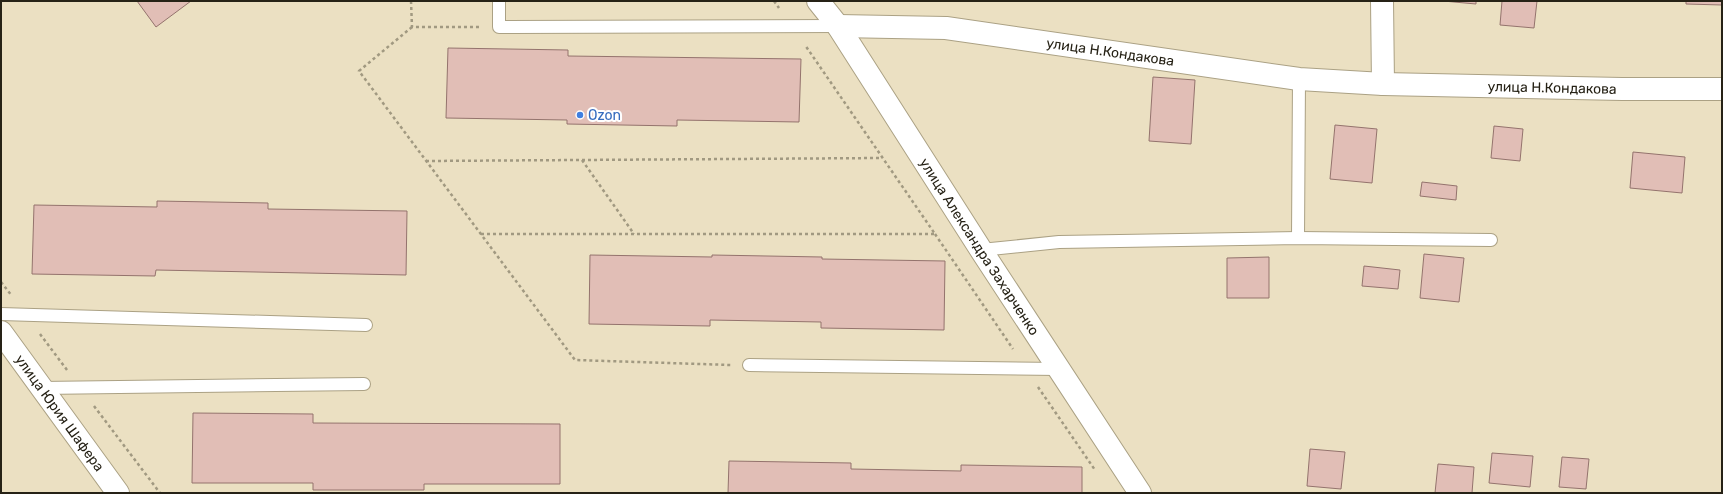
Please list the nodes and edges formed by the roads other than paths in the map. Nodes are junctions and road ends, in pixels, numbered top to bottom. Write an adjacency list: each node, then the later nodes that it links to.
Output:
1 (499, 1): 4 (lane)
2 (818, 1): 4 (street, улица Александра Захарченко)
3 (1382, 1): 6 (street)
4 (838, 26): 5 (street, улица Н.Кондакова); 10 (street, улица Александра Захарченко)
5 (1299, 80): 6 (street, улица Н.Кондакова); 8 (lane)
6 (1383, 84): 7 (street, улица Н.Кондакова)
7 (1722, 89)
8 (1298, 238): 9 (lane); 10 (lane)
9 (1491, 240)
10 (981, 250): 15 (street, улица Александра Захарченко)
11 (1, 314): 12 (lane)
12 (366, 325)
13 (1, 332): 17 (street, улица Юрия Шафера)
14 (749, 365): 15 (lane)
15 (1059, 369): 19 (street, улица Александра Захарченко)
16 (364, 384): 17 (lane)
17 (42, 388): 18 (street, улица Юрия Шафера)
18 (118, 493)
19 (1140, 493)

